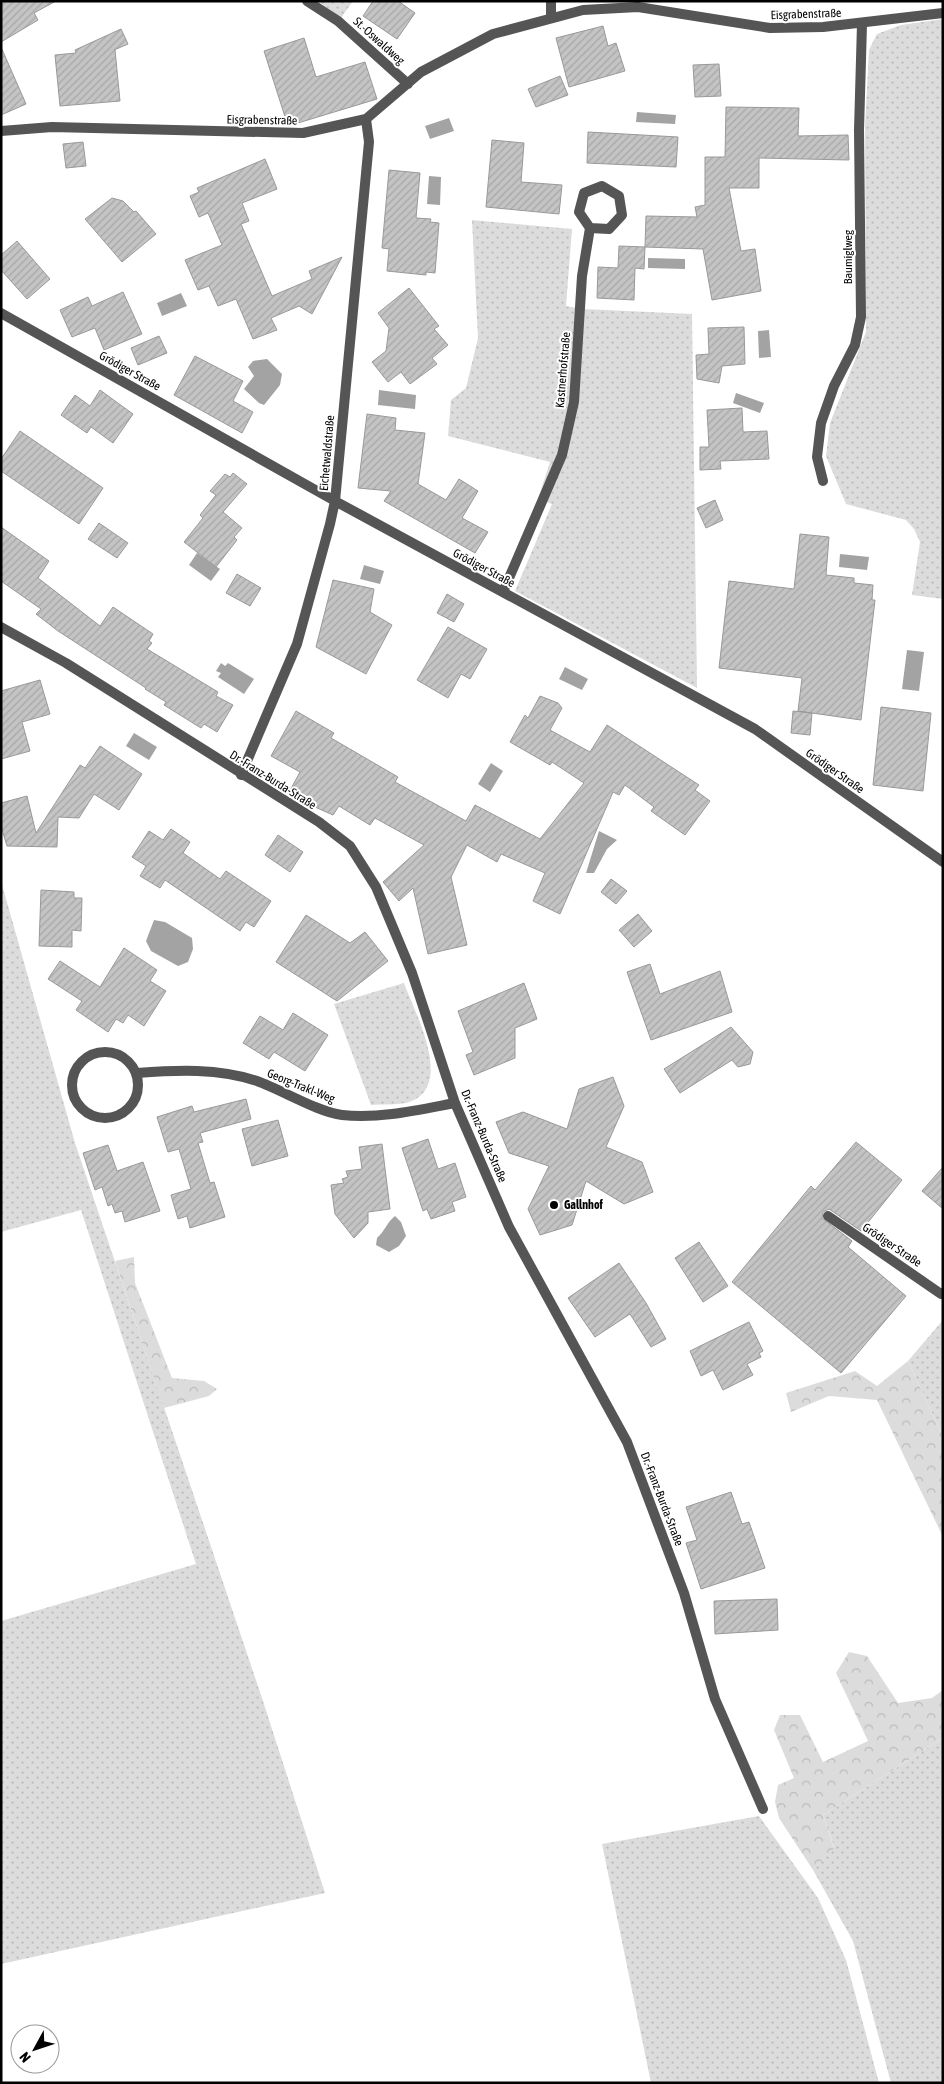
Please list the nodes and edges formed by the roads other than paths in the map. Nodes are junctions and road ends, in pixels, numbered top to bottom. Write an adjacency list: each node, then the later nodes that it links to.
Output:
1 (307, 1): 6 (street, St.-Oswaldweg)
2 (551, 1): 4 (street)
3 (943, 13): 5 (street, Eisgrabenstraße)
4 (551, 18): 5 (street, Eisgrabenstraße); 6 (street, Eisgrabenstraße)
5 (862, 24): 11 (street, Baumiglweg)
6 (408, 84): 7 (street, Eisgrabenstraße)
7 (366, 119): 8 (street, Eisgrabenstraße); 12 (street, Eichetwaldstraße)
8 (1, 131)
9 (590, 228): 9 (street); 13 (street, Kastnerhofstraße)
10 (1, 313): 12 (street, Grödiger Straße)
11 (823, 481)
12 (335, 501): 13 (street, Grödiger Straße); 15 (street, Eichetwaldstraße)
13 (503, 592): 16 (street, Grödiger Straße)
14 (1, 627): 15 (street, Dr.-Franz-Burda-Straße)
15 (241, 775): 18 (street, Dr.-Franz-Burda-Straße)
16 (943, 862)
17 (136, 1072): 17 (street); 18 (street, Georg-Trakl-Weg)
18 (455, 1103): 21 (street, Dr.-Franz-Burda-Straße)
19 (828, 1216): 20 (street, Grödiger Straße)
20 (943, 1293)
21 (764, 1809)

